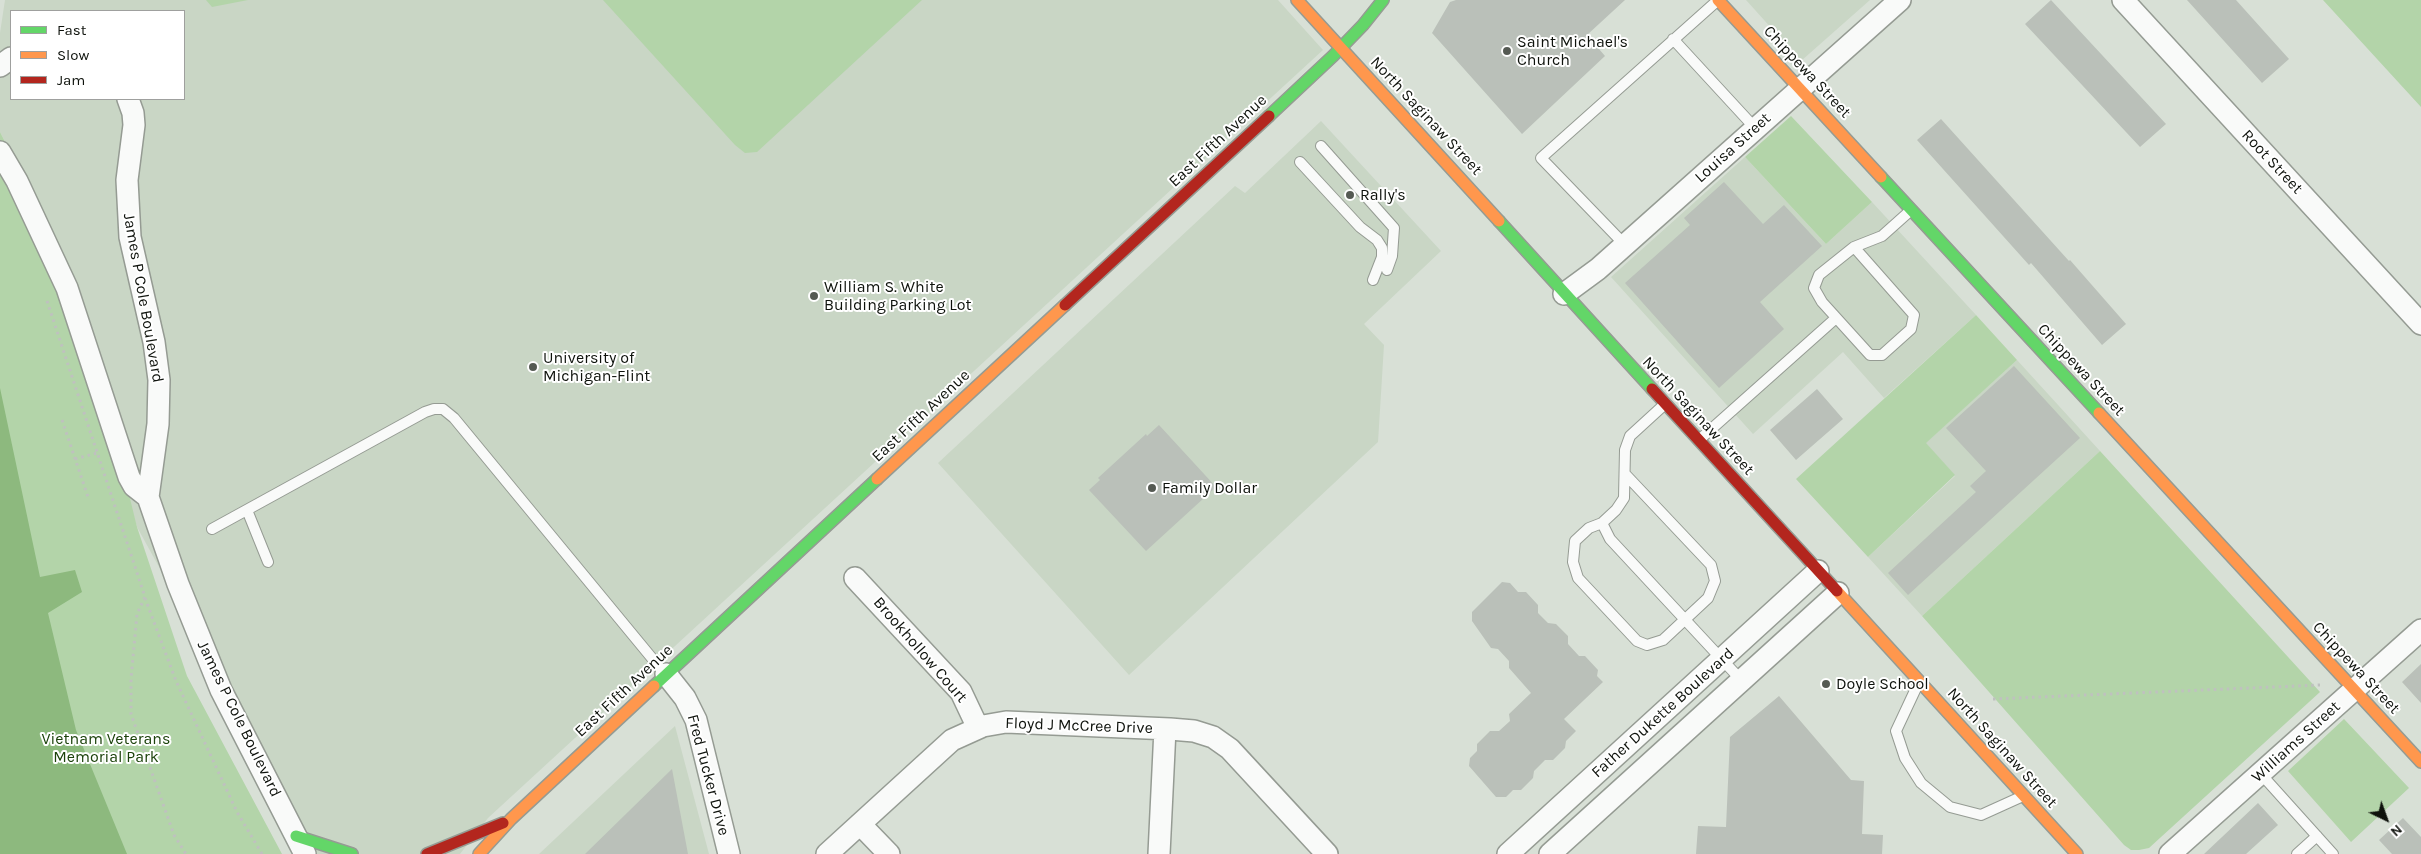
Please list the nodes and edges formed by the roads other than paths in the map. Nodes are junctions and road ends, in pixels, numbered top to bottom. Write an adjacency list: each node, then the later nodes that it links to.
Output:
1 (1297, 0): 7 (main road, North Saginaw Street)
2 (1383, 0): 7 (main road, East Fifth Avenue)
3 (1718, 0): 6 (lane); 8 (main road, Chippewa Street)
4 (1900, 0): 8 (street, Louisa Street)
5 (2123, 0): 21 (street, Root Street)
6 (1673, 39): 10 (lane); 15 (lane)
7 (1342, 48): 19 (main road, North Saginaw Street); 36 (main road, East Fifth Avenue)
8 (1802, 88): 10 (street, Louisa Street); 14 (main road, Chippewa Street)
9 (128, 100): 25 (street, James P Cole Boulevard)
10 (1755, 128): 15 (street, Louisa Street)
11 (1321, 146): 17 (lane)
12 (0, 152): 25 (street, James P Cole Boulevard)
13 (1300, 162): 18 (lane)
14 (1911, 211): 16 (lane); 39 (main road, Chippewa Street)
15 (1624, 245): 19 (street, Louisa Street)
16 (1854, 247): 20 (lane); 20 (lane)
17 (1387, 270)
18 (1373, 280)
19 (1564, 294): 22 (main road, North Saginaw Street)
20 (1836, 318): 23 (lane)
21 (2421, 324)
22 (1665, 404): 23 (main road, North Saginaw Street); 24 (lane)
23 (1699, 440): 30 (main road, North Saginaw Street)
24 (1626, 475): 27 (lane); 33 (lane)
25 (148, 497): 50 (street, James P Cole Boulevard)
26 (247, 510): 28 (lane); 29 (lane); 36 (lane)
27 (1602, 522): 33 (lane); 33 (lane)
28 (212, 529)
29 (268, 562)
30 (1818, 571): 32 (main road, North Saginaw Street); 35 (street, Father Dukette Boulevard)
31 (855, 578): 40 (street, Brookhollow Court)
32 (1838, 592): 37 (street, Father Dukette Boulevard); 38 (main road, North Saginaw Street)
33 (1685, 620): 35 (lane)
34 (2421, 630): 39 (street, Williams Street)
35 (1722, 660): 37 (lane); 45 (street, Father Dukette Boulevard)
36 (666, 674): 46 (main road, East Fifth Avenue); 54 (street, Fred Tucker Drive)
37 (1742, 681): 48 (street, Father Dukette Boulevard)
38 (1919, 681): 44 (main road, North Saginaw Street); 44 (lane)
39 (2354, 689): 42 (main road, Chippewa Street); 43 (street, Williams Street)
40 (978, 728): 41 (street, Floyd J McCree Drive); 47 (street, Floyd J McCree Drive)
41 (1164, 728): 57 (street); 58 (street, Floyd J McCree Drive)
42 (2421, 762)
43 (2261, 774): 49 (lane); 62 (street, Williams Street)
44 (2024, 796): 61 (main road, North Saginaw Street)
45 (1550, 815): 48 (street); 59 (street, Father Dukette Boulevard)
46 (511, 819): 52 (main road); 53 (main road, East Fifth Avenue)
47 (860, 824): 55 (street, Floyd J McCree Drive); 56 (street)
48 (1570, 836): 60 (street, Father Dukette Boulevard)
49 (2317, 836): 63 (lane); 64 (lane)
50 (301, 845): 51 (main road)
51 (352, 854)
52 (427, 854)
53 (479, 854)
54 (729, 854)
55 (827, 854)
56 (889, 854)
57 (1159, 854)
58 (1327, 854)
59 (1508, 854)
60 (1550, 854)
61 (2076, 854)
62 (2170, 854)
63 (2297, 854)
64 (2333, 854)

